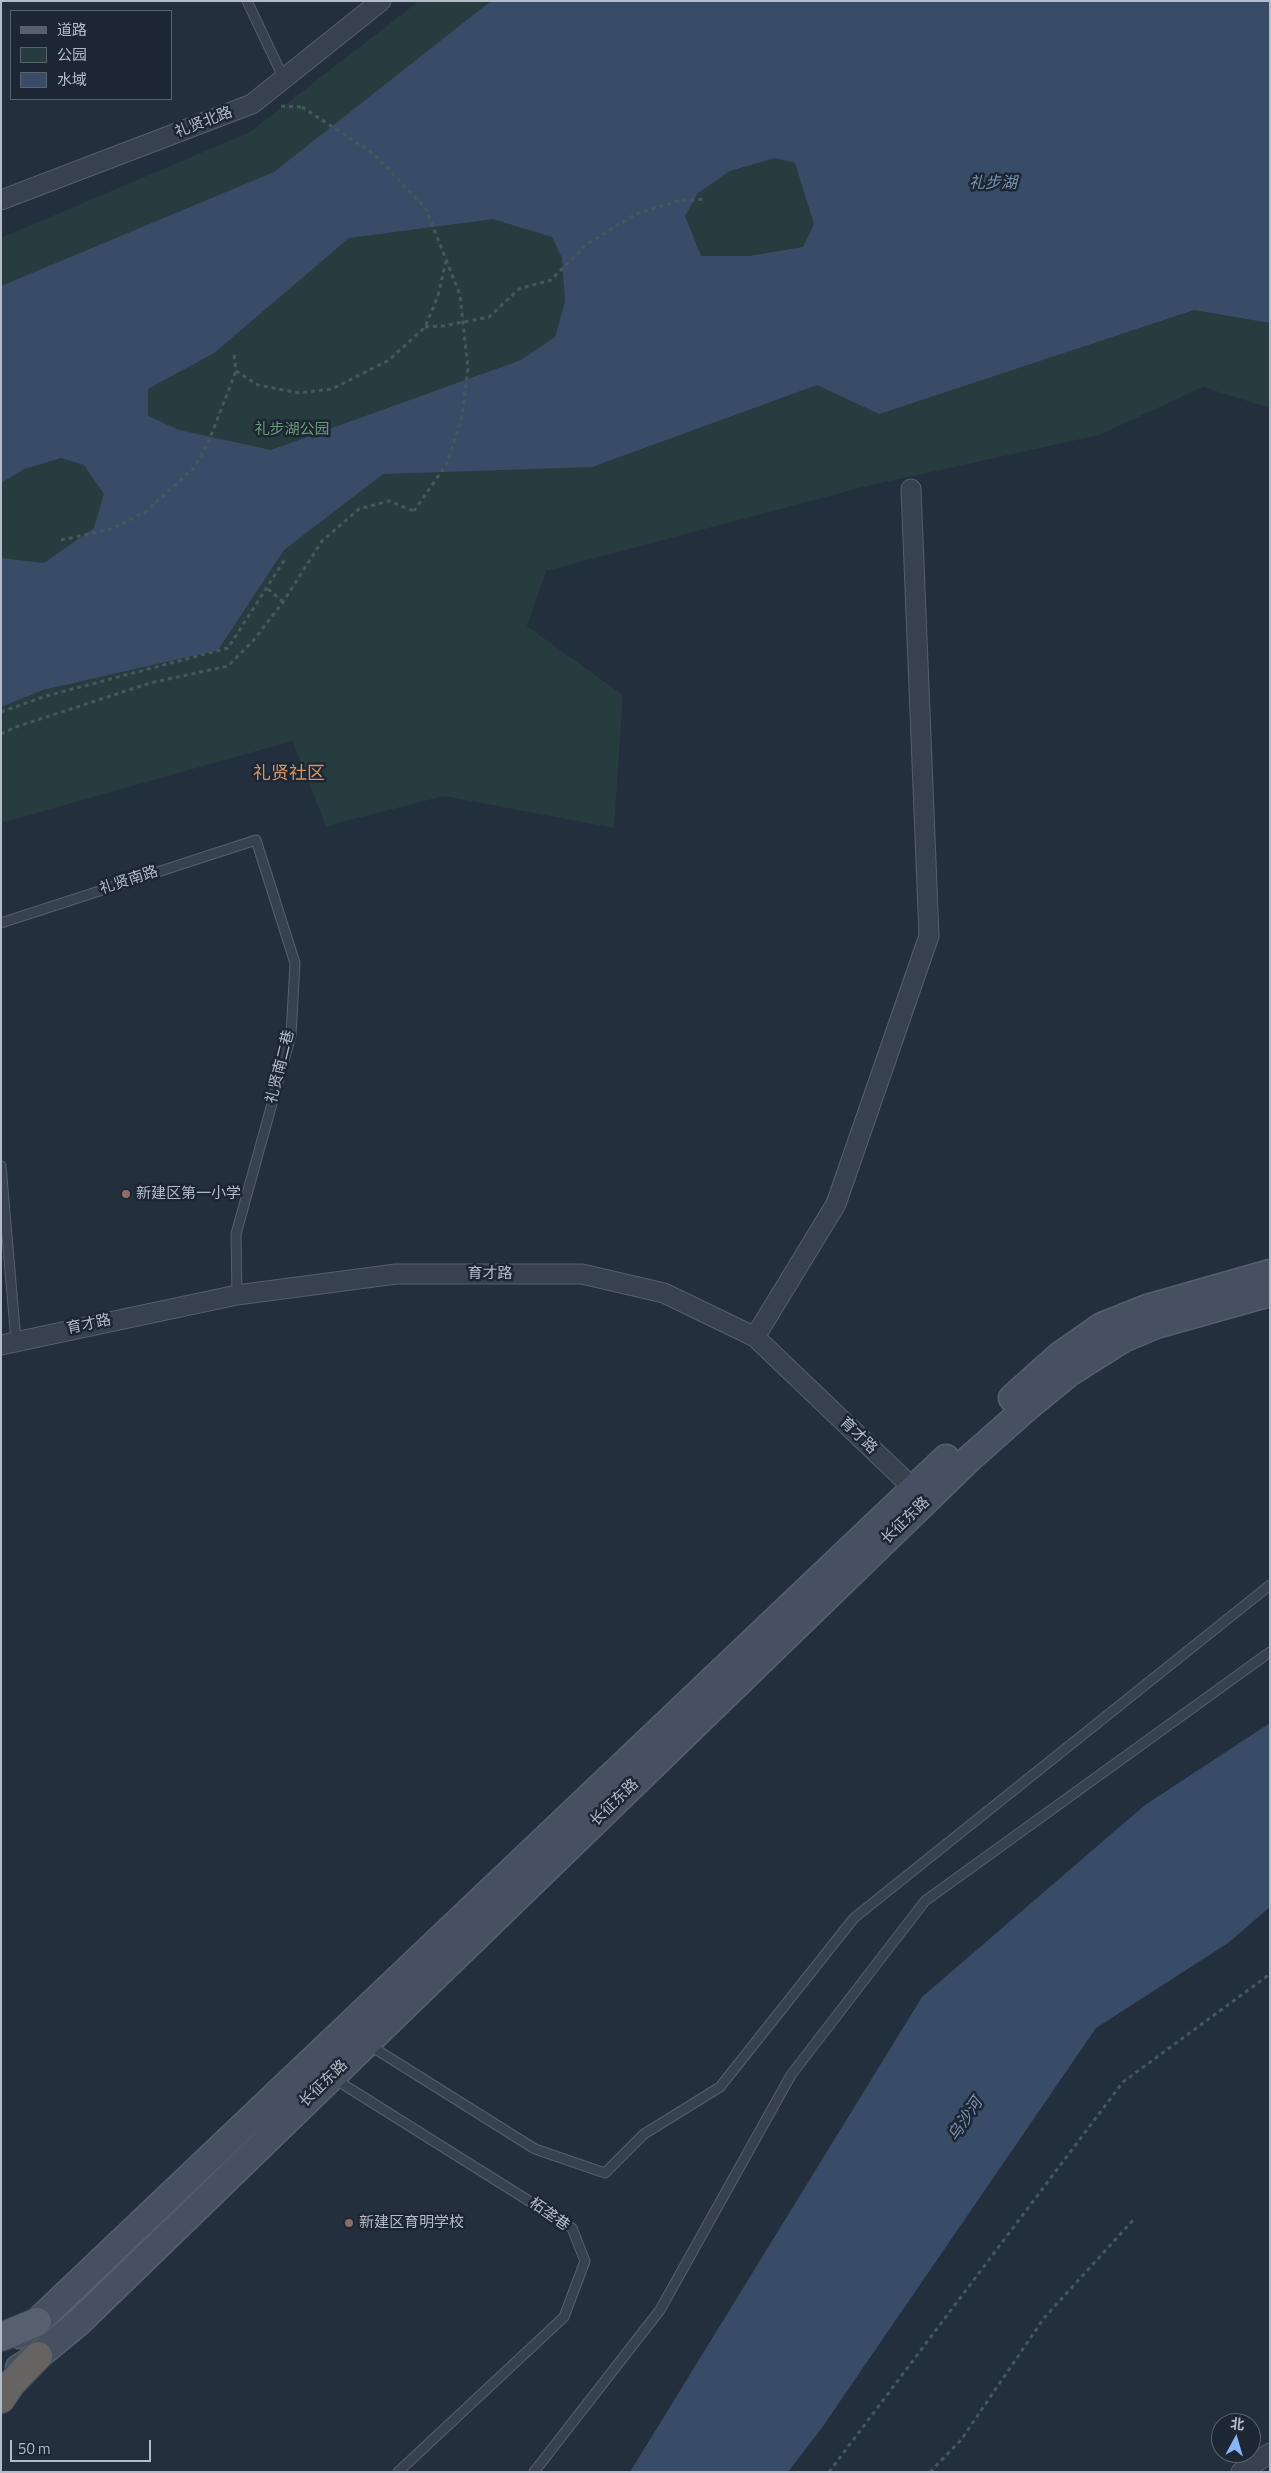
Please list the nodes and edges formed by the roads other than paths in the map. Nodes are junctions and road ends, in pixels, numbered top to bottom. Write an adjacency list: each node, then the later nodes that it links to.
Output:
1 (247, 1): 3 (lane)
2 (381, 1): 3 (street, 礼贤北路)
3 (284, 79): 4 (street, 礼贤北路)
4 (1, 200)
5 (911, 489): 12 (street)
6 (256, 840): 7 (lane, 礼贤南路); 11 (lane, 礼贤南二巷)
7 (1, 923)
8 (1, 1166): 13 (lane)
9 (1270, 1273): 14 (main road, 长征东路)
10 (1270, 1293): 17 (main road, 长征东路)
11 (237, 1295): 12 (street, 育才路); 13 (street, 育才路)
12 (755, 1337): 14 (street, 育才路)
13 (8, 1343)
14 (913, 1488): 19 (main road, 长征东路)
15 (1270, 1585): 17 (lane)
16 (1270, 1652): 27 (lane)
17 (367, 2043): 18 (main road, 长征东路)
18 (331, 2077): 22 (main road, 长征东路); 26 (lane, 柘垄巷)
19 (37, 2322): 20 (main road); 21 (main road, 长征东路)
20 (1, 2337)
21 (1, 2346)
22 (38, 2356): 23 (main road, 长征东路); 24 (highway)
23 (1, 2379)
24 (1, 2399)
25 (1270, 2453): 28 (street)
26 (398, 2472)
27 (534, 2472)
28 (1241, 2472)

